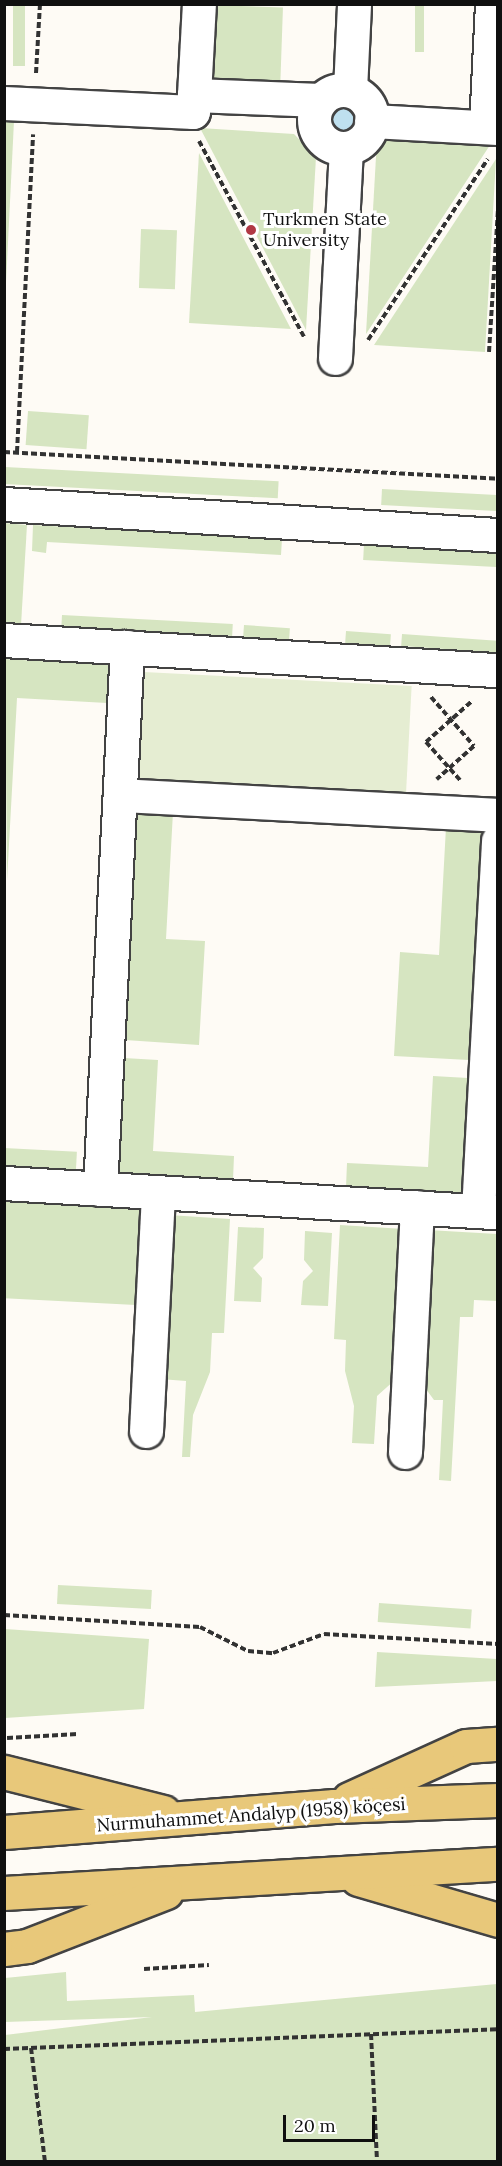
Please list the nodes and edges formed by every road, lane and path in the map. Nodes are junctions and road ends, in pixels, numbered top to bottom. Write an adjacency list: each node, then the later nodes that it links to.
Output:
1 (40, 4): 5 (path)
2 (199, 4): 8 (street)
3 (354, 4): 6 (street)
4 (492, 4): 11 (street)
5 (36, 80)
6 (335, 95): 8 (street); 9 (street); 12 (street)
7 (4, 103): 8 (street)
8 (194, 104): 14 (path)
9 (371, 121): 11 (street); 12 (street)
10 (34, 127): 17 (path)
11 (492, 136): 14 (path)
12 (345, 149): 14 (street)
13 (498, 208): 15 (path)
14 (336, 348)
15 (489, 352)
16 (4, 452): 17 (path)
17 (17, 452): 18 (path)
18 (498, 478)
19 (4, 504): 20 (street)
20 (498, 535)
21 (4, 640): 22 (street)
22 (127, 647): 23 (street); 29 (street)
23 (420, 665): 24 (street); 26 (path)
24 (498, 670)
25 (475, 699): 26 (path)
26 (451, 720): 27 (path); 27 (path)
27 (450, 768): 28 (path); 30 (path)
28 (464, 784)
29 (120, 795): 30 (street); 34 (street)
30 (417, 811): 31 (street)
31 (498, 815)
32 (498, 841): 37 (street)
33 (4, 1183): 34 (street)
34 (100, 1189): 35 (street)
35 (158, 1192): 36 (street); 38 (street)
36 (417, 1208): 37 (street); 39 (street)
37 (488, 1211)
38 (146, 1431)
39 (405, 1452)
40 (4, 1614): 41 (path)
41 (498, 1644)
42 (78, 1734): 43 (path)
43 (10, 1738)
44 (498, 1744): 47 (main road)
45 (4, 1772): 48 (main road)
46 (498, 1800): 47 (main road, Nurmuhammet Andalyp (1958) köçesi)
47 (334, 1806): 48 (main road, Nurmuhammet Andalyp (1958) köçesi)
48 (188, 1819): 49 (main road, Nurmuhammet Andalyp (1958) köçesi)
49 (4, 1832)
50 (498, 1864): 51 (main road)
51 (336, 1872): 52 (main road); 54 (main road)
52 (197, 1880): 53 (main road); 55 (main road)
53 (4, 1893)
54 (498, 1920)
55 (4, 1949)
56 (209, 1965): 57 (path)
57 (144, 1969)
58 (498, 2029): 59 (path)
59 (371, 2034): 60 (path); 63 (path)
60 (31, 2048): 61 (path); 62 (path)
61 (4, 2049)
62 (45, 2162)
63 (377, 2162)

